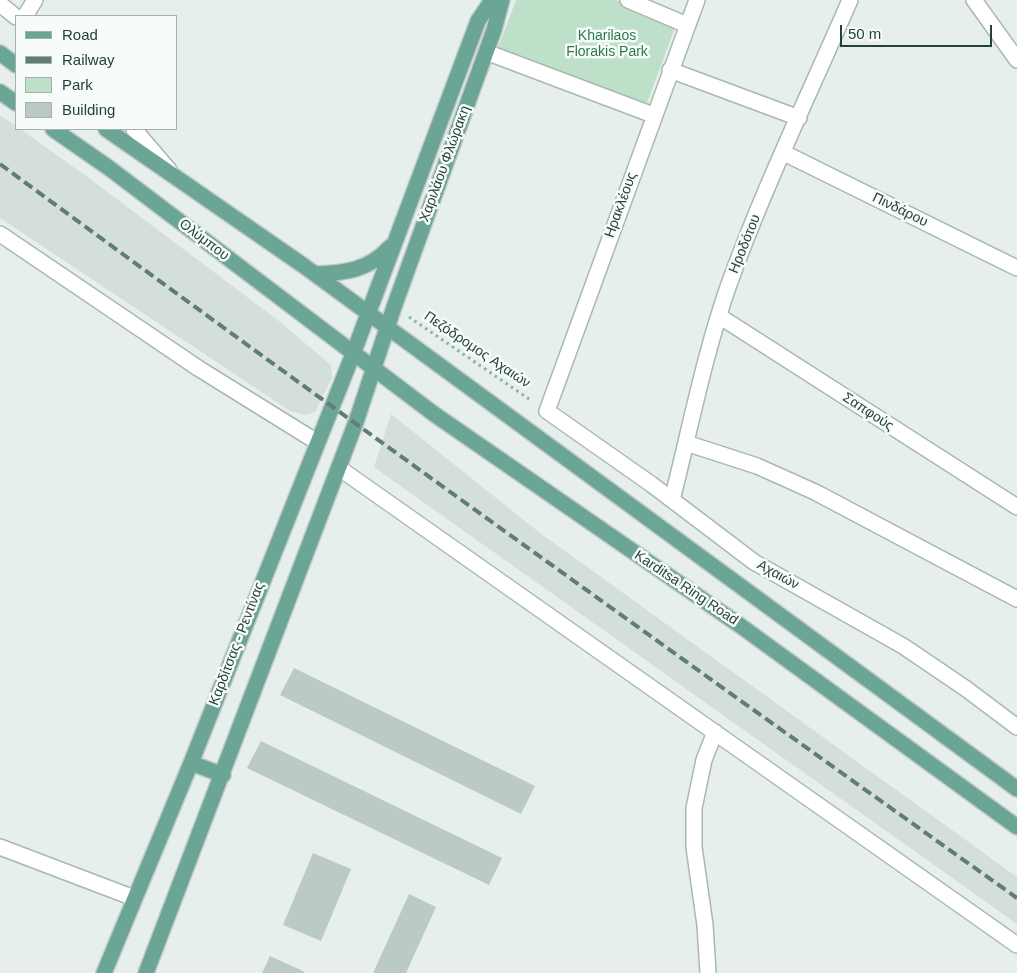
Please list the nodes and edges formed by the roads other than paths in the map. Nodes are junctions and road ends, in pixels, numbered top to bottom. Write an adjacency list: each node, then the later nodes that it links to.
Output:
1 (35, 0): 9 (street)
2 (492, 0): 28 (main road, Χαριλάου Φλώρακη)
3 (502, 0): 13 (main road, Χαριλάου Φλώρακη)
4 (628, 0): 11 (street)
5 (696, 0): 11 (street, Ηρακλέους)
6 (850, 0): 21 (street, Ηροδότου)
7 (974, 0): 12 (street)
8 (0, 4): 10 (street)
9 (26, 15)
10 (15, 16)
11 (687, 25): 17 (street, Ηρακλέους)
12 (1012, 40): 15 (street)
13 (486, 52): 20 (street); 33 (main road, Χαριλάου Φλώρακη)
14 (0, 53): 16 (main road)
15 (1017, 60)
16 (15, 64)
17 (670, 70): 20 (street, Ηρακλέους); 21 (street)
18 (0, 92): 19 (main road)
19 (15, 102)
20 (653, 115): 36 (street, Ηρακλέους)
21 (799, 118): 25 (street, Ηροδότου)
22 (54, 130): 34 (main road, Ολύμπου)
23 (107, 130): 26 (main road)
24 (135, 130): 26 (street)
25 (784, 153): 29 (street, Πινδάρου); 32 (street, Ηροδότου)
26 (176, 179): 30 (main road)
27 (0, 234): 37 (street)
28 (393, 244): 30 (main road); 31 (main road, Χαριλάου Φλώρακη)
29 (1017, 268)
30 (316, 274): 31 (main road)
31 (368, 314): 33 (main road); 34 (main road, Καρδίτσας - Ρεντίνας)
32 (719, 316): 38 (street, Ηροδότου); 41 (street, Σαπφούς)
33 (387, 328): 35 (main road); 47 (main road)
34 (353, 354): 35 (main road, Karditsa Ring Road); 37 (main road, Καρδίτσας - Ρεντίνας)
35 (374, 370): 39 (main road); 48 (main road, Karditsa Ring Road)
36 (547, 411): 40 (street, Αχαιών)
37 (316, 442): 45 (main road, Καρδίτσας - Ρεντίνας)
38 (686, 443): 40 (street, Ηροδότου); 42 (street)
39 (339, 468): 44 (street); 46 (main road)
40 (672, 500): 43 (street, Αχαιών)
41 (1016, 505)
42 (1017, 599)
43 (1017, 727)
44 (715, 732): 51 (street); 54 (street)
45 (191, 763): 46 (main road); 50 (main road, Καρδίτσας - Ρεντίνας)
46 (223, 775): 53 (main road)
47 (1017, 789)
48 (1017, 827)
49 (0, 847): 50 (street)
50 (134, 898): 52 (main road, Καρδίτσας - Ρεντίνας)
51 (1017, 945)
52 (104, 973)
53 (146, 973)
54 (708, 973)

